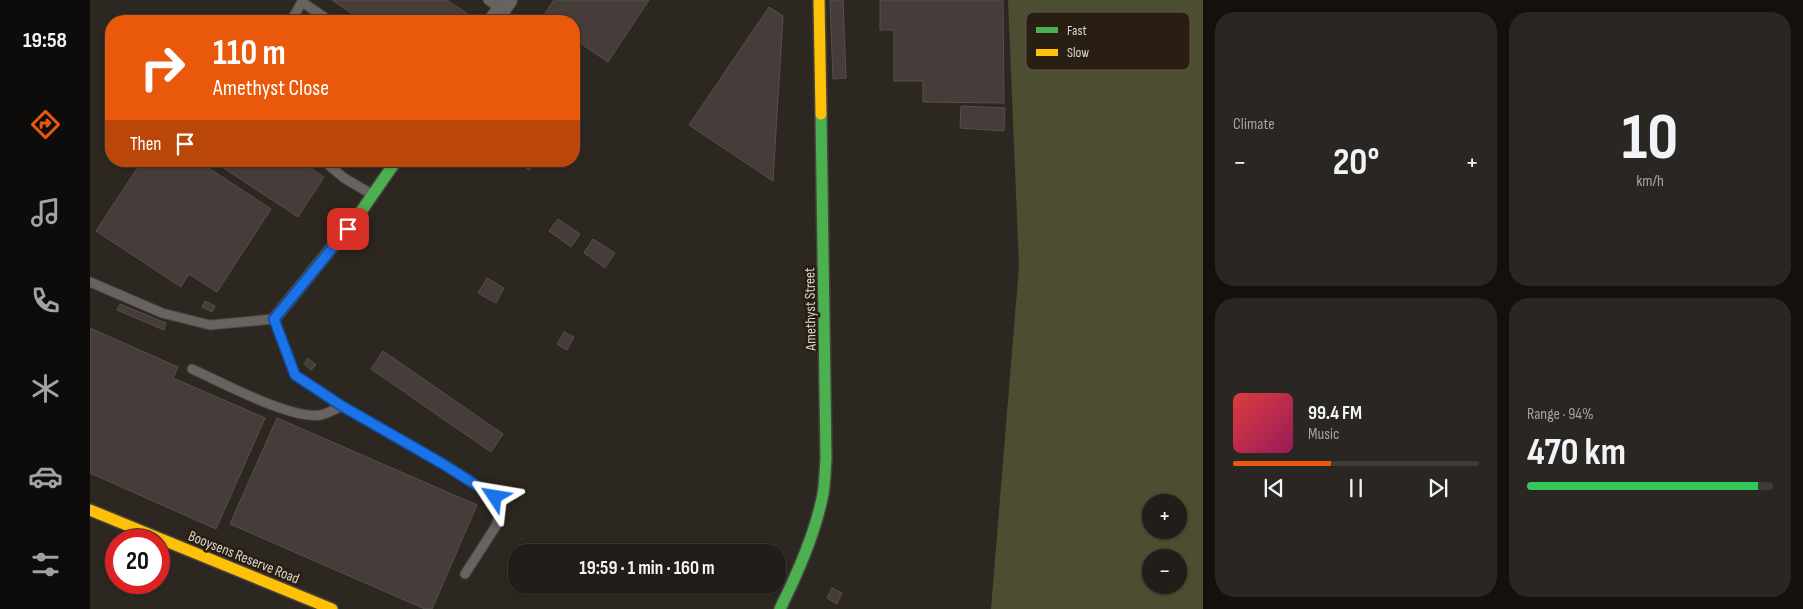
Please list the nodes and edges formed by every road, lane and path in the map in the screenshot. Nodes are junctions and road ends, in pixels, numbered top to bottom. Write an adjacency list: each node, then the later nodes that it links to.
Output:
1 (819, 0): 15 (street, Amethyst Street)
2 (303, 1): 3 (lane); 4 (lane)
3 (294, 15)
4 (322, 15)
5 (331, 167): 7 (lane)
6 (392, 167): 7 (street)
7 (373, 195): 9 (street)
8 (90, 282): 9 (lane)
9 (274, 319): 11 (lane)
10 (192, 369): 11 (lane)
11 (342, 406): 13 (lane)
12 (90, 510): 14 (street, Booysens Reserve Road)
13 (465, 574)
14 (332, 609)
15 (780, 609)

